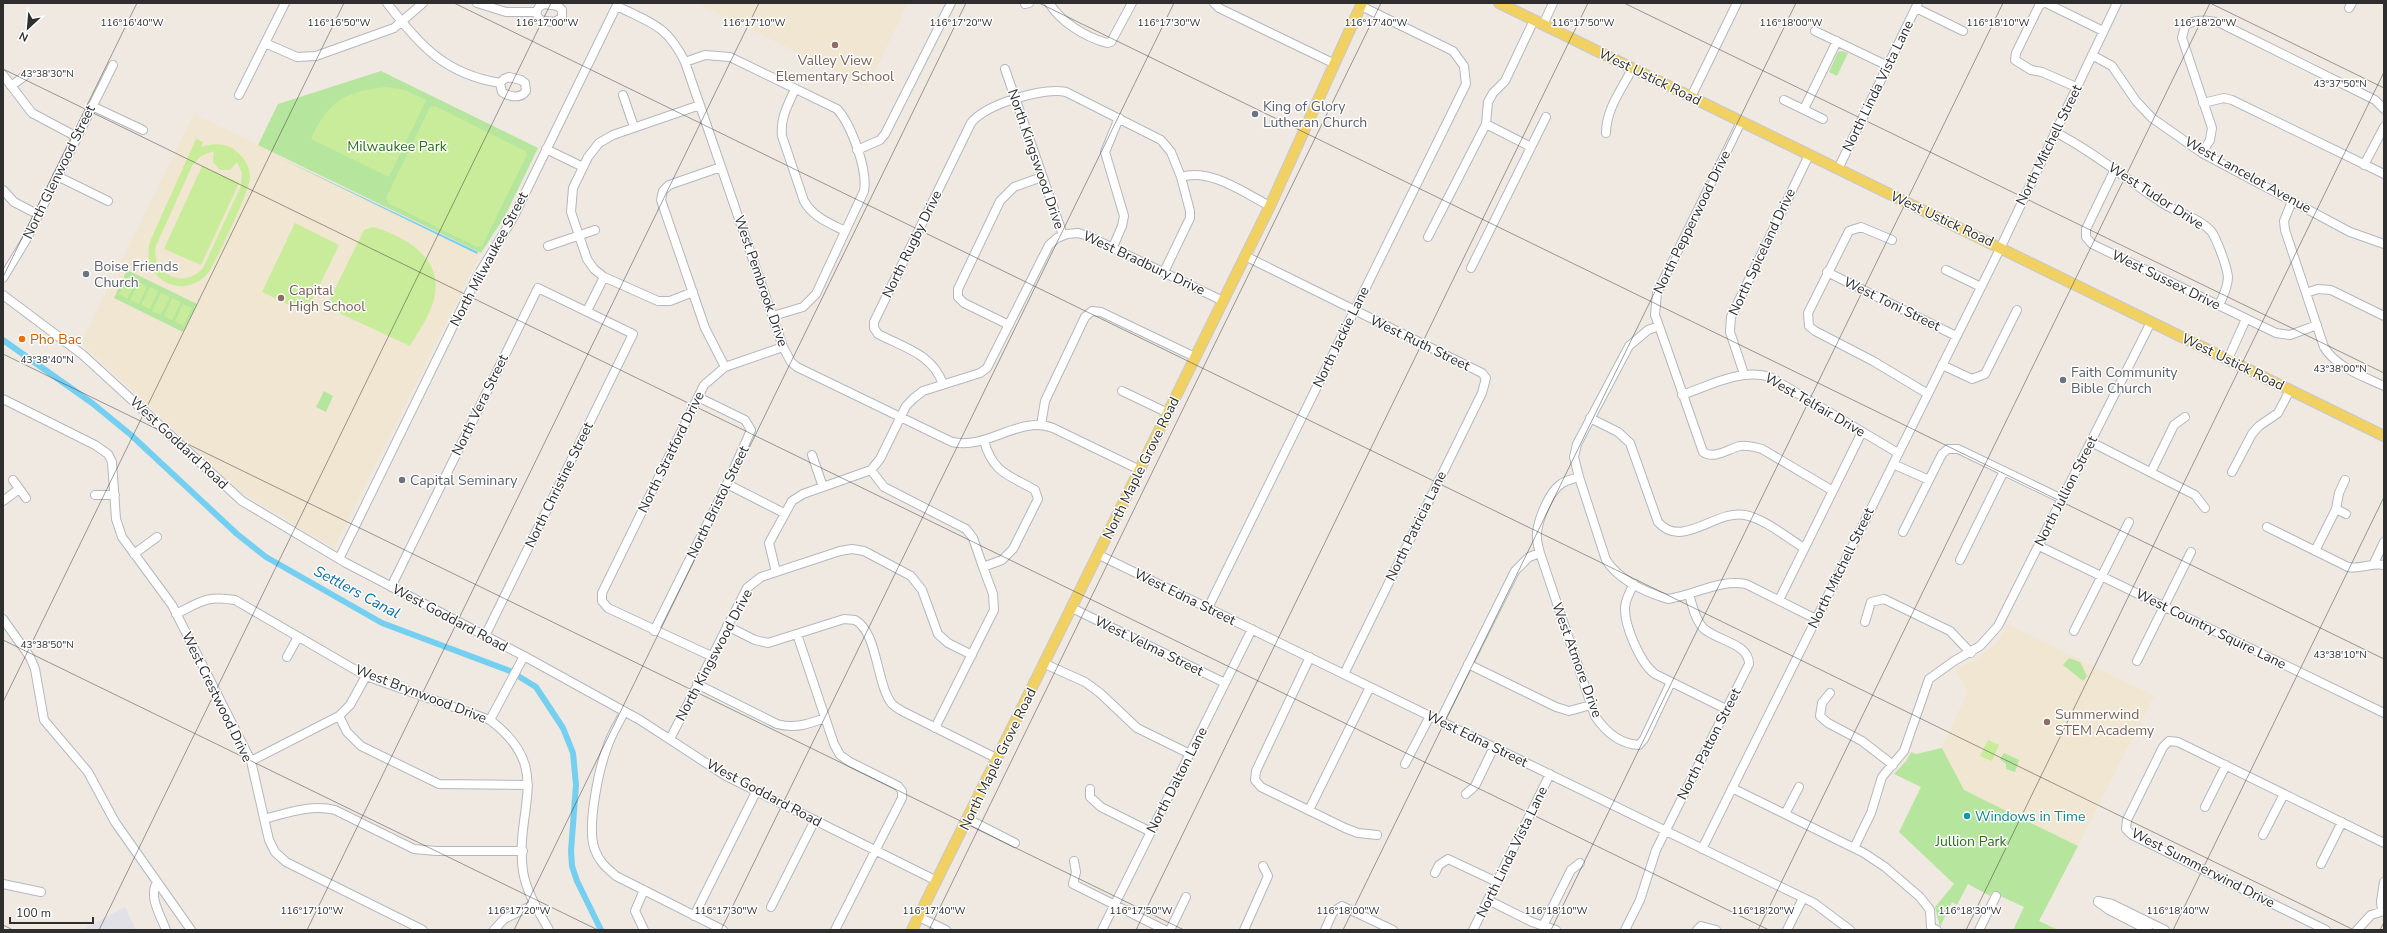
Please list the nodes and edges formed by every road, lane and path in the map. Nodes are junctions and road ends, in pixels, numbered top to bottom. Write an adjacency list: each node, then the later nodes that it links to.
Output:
1 (284, 3): 26 (street)
2 (387, 3): 20 (street)
3 (423, 3): 20 (street)
4 (477, 3): 18 (street)
5 (951, 3): 63 (street)
6 (1049, 3): 7 (street)
7 (1132, 3)
8 (1214, 3): 29 (street)
9 (1499, 3): 19 (main road, West Ustick Road)
10 (1553, 3): 21 (street)
11 (1737, 3): 42 (street)
12 (2043, 3): 38 (street)
13 (2046, 3): 24 (street)
14 (2117, 3): 24 (street, North Mitchell Street)
15 (617, 4): 28 (street, West Pembrook Drive); 62 (street, North Milwaukee Street)
16 (1362, 5): 29 (main road, North Maple Grove Road); 103 (street, North Jackie Lane)
17 (1917, 6): 23 (street); 31 (street, North Linda Vista Lane)
18 (536, 12)
19 (1534, 20): 21 (main road, West Ustick Road); 54 (street)
20 (402, 22): 26 (street); 36 (street)
21 (1543, 25): 33 (main road, West Ustick Road)
22 (1816, 31): 25 (street)
23 (1963, 31)
24 (2103, 31): 27 (street, North Mitchell Street)
25 (1837, 41): 31 (street); 48 (street)
26 (264, 43): 41 (street)
27 (2092, 55): 38 (street, North Mitchell Street); 64 (street, West Lancelot Avenue)
28 (685, 62): 39 (street); 46 (street, West Pembrook Drive)
29 (1335, 64): 78 (main road, North Maple Grove Road)
30 (113, 65): 47 (street, North Glenwood Street)
31 (1888, 66): 69 (street, North Linda Vista Lane)
32 (1005, 69): 43 (street, North Kingswood Drive)
33 (1632, 69): 42 (main road, West Ustick Road); 59 (street)
34 (3, 75): 37 (street)
35 (26, 75): 37 (street)
36 (500, 84)
37 (10, 86): 60 (street)
38 (2076, 87): 58 (street, North Mitchell Street)
39 (795, 89): 63 (street); 81 (street)
40 (623, 95): 56 (street)
41 (239, 96)
42 (1691, 97): 53 (main road, West Ustick Road)
43 (1016, 100): 51 (street, North Rugby Drive); 73 (street, North Kingswood Drive); 121 (street, North Rugby Drive)
44 (1784, 100): 48 (street)
45 (2204, 103): 49 (street); 64 (street); 66 (street)
46 (700, 105): 56 (street); 68 (street, West Pembrook Drive)
47 (92, 106): 57 (street); 60 (street, North Glenwood Street)
48 (1804, 109): 52 (street)
49 (2384, 109)
50 (1546, 117): 61 (street)
51 (1119, 118): 74 (street, North Rugby Drive); 88 (street)
52 (1823, 119)
53 (1741, 122): 65 (main road, West Ustick Road); 112 (street, North Pepperwood Drive)
54 (1486, 124): 61 (street); 84 (street)
55 (2384, 126): 66 (street)
56 (634, 127): 67 (street)
57 (143, 130)
58 (2055, 132): 70 (street, West Tudor Drive); 89 (street, North Mitchell Street)
59 (1606, 133)
60 (77, 136): 72 (street, North Glenwood Street)
61 (1531, 147): 91 (street)
62 (546, 149): 67 (street); 175 (street, North Milwaukee Street)
63 (857, 150): 81 (street)
64 (2202, 153): 77 (street, West Lancelot Avenue)
65 (1809, 155): 69 (main road, West Ustick Road); 119 (street, North Spiceland Drive)
66 (2364, 165): 71 (street)
67 (582, 167): 83 (street)
68 (721, 167): 98 (street); 106 (street, West Pembrook Drive)
69 (1838, 169): 89 (main road, West Ustick Road)
70 (2115, 169): 102 (street, West Tudor Drive); 102 (street, West Sussex Drive)
71 (2384, 174)
72 (58, 176): 76 (street); 79 (street, North Glenwood Street)
73 (1042, 177): 82 (street, North Kingswood Drive); 110 (street)
74 (1181, 177): 78 (street); 93 (street, North Rugby Drive)
75 (3, 190): 79 (street)
76 (108, 201)
77 (2292, 201): 86 (street, West Lancelot Avenue); 99 (street)
78 (1270, 206): 90 (main road, North Maple Grove Road)
79 (39, 215): 96 (street, North Glenwood Street)
80 (595, 230): 83 (street)
81 (845, 231): 106 (street)
82 (1063, 235): 88 (street, West Bradbury Drive); 110 (street, North Kingswood Drive)
83 (579, 236): 87 (street); 95 (street)
84 (1428, 237)
85 (1892, 240): 94 (street)
86 (2384, 244)
87 (548, 246)
88 (1113, 247): 93 (street, West Bradbury Drive)
89 (2000, 247): 97 (street, North Mitchell Street); 109 (main road, West Ustick Road)
90 (1245, 256): 101 (main road, North Maple Grove Road); 103 (street, West Ruth Street)
91 (1471, 268)
92 (1946, 270): 97 (street)
93 (1164, 272): 101 (street, West Bradbury Drive)
94 (1827, 272): 113 (street, West Toni Street); 125 (street)
95 (604, 277): 98 (street); 105 (street)
96 (3, 278)
97 (1981, 287): 113 (street, North Mitchell Street)
98 (693, 292): 118 (street)
99 (2306, 293): 107 (street); 111 (street)
100 (3, 295): 175 (street, West Goddard Road)
101 (1223, 301): 115 (main road, North Maple Grove Road)
102 (2219, 306): 108 (street, West Sussex Drive)
103 (1354, 310): 120 (street, West Ruth Street); 188 (street, North Jackie Lane)
104 (2017, 310): 117 (street)
105 (587, 311): 183 (street, North Vera Street); 198 (street, North Christine Street)
106 (773, 316): 114 (street, West Pembrook Drive)
107 (2384, 316)
108 (2246, 319): 111 (street, West Sussex Drive); 116 (street)
109 (2151, 322): 116 (main road, West Ustick Road); 137 (street, North Jullion Street)
110 (1009, 325): 121 (street, North Kingswood Drive)
111 (2317, 325): 122 (street)
112 (1659, 326): 126 (street, North Pepperwood Drive); 132 (street)
113 (1956, 336): 117 (street, North Mitchell Street)
114 (783, 347): 118 (street, North Stratford Drive); 131 (street, West Pembrook Drive)
115 (1195, 357): 129 (main road, North Maple Grove Road); 133 (street)
116 (2228, 359): 123 (main road, West Ustick Road)
117 (1942, 365): 125 (street, North Mitchell Street)
118 (725, 367): 127 (street, North Stratford Drive)
119 (1744, 374): 126 (street, West Telfair Drive); 134 (street, West Telfair Drive)
120 (1486, 378): 209 (street, North Patricia Lane)
121 (943, 384): 131 (street, North Kingswood Drive)
122 (2384, 386)
123 (2290, 390): 135 (main road, West Ustick Road); 145 (street)
124 (1122, 391): 129 (street)
125 (1928, 394): 138 (street, North Mitchell Street)
126 (1682, 395): 153 (street, North Pepperwood Drive)
127 (698, 397): 150 (street, North Bristol Street); 195 (street, North Stratford Drive)
128 (3, 399): 154 (street, West Crestwood Drive)
129 (1168, 413): 142 (main road, North Maple Grove Road)
130 (2184, 417): 144 (street)
131 (900, 418): 136 (street, West Pembrook Drive); 141 (street, North Kingswood Drive)
132 (1590, 418): 146 (street); 169 (street)
133 (1041, 425): 136 (street, West Pembrook Drive); 142 (street, West Pembrook Drive)
134 (1862, 432): 138 (street, West Telfair Drive); 153 (street)
135 (2384, 436)
136 (984, 441): 179 (street)
137 (2091, 442): 144 (street); 157 (street, North Jullion Street)
138 (1898, 453): 140 (street, North Mitchell Street)
139 (812, 455): 151 (street)
140 (1893, 464): 148 (street); 191 (street, North Mitchell Street)
141 (871, 470): 151 (street); 179 (street)
142 (1140, 470): 174 (main road, North Maple Grove Road)
143 (2004, 471): 148 (street); 157 (street); 176 (street)
144 (2151, 472): 159 (street)
145 (2232, 472)
146 (1579, 477): 172 (street); 182 (street)
147 (13, 480): 152 (street)
148 (1929, 480): 165 (street)
149 (2345, 480): 160 (street)
150 (727, 484): 161 (street); 195 (street, North Bristol Street)
151 (823, 487): 161 (street)
152 (19, 489): 156 (street); 158 (street)
153 (1832, 491): 169 (street)
154 (115, 495): 155 (street); 173 (street, West Crestwood Drive)
155 (95, 496)
156 (26, 498)
157 (2062, 499): 168 (street, North Jullion Street)
158 (3, 501)
159 (2205, 508)
160 (2336, 509): 162 (street); 170 (street)
161 (784, 513): 180 (street)
162 (2346, 514)
163 (2129, 522): 181 (street)
164 (2267, 527): 170 (street)
165 (1903, 532)
166 (157, 537): 173 (street)
167 (2384, 542): 177 (street)
168 (2039, 546): 181 (street, West Country Squire Lane); 200 (street, North Jullion Street)
169 (1804, 548): 185 (street)
170 (2316, 551): 177 (street)
171 (2191, 552): 186 (street)
172 (1540, 553): 208 (street); 216 (street, West Atmore Drive)
173 (134, 554): 189 (street, West Crestwood Drive)
174 (1099, 555): 187 (main road, North Maple Grove Road); 188 (street, West Edna Street)
175 (339, 559): 183 (street, West Goddard Road)
176 (1960, 560)
177 (2374, 563): 178 (street)
178 (2384, 565)
179 (983, 567): 201 (street)
180 (776, 572): 193 (street, North Kingswood Drive); 201 (street, North Kingswood Drive)
181 (2101, 576): 186 (street, West Country Squire Lane); 196 (street)
182 (1634, 584): 184 (street); 211 (street)
183 (391, 587): 198 (street, West Goddard Road)
184 (1689, 594): 185 (street); 217 (street, North Patton Street)
185 (1778, 600): 191 (street)
186 (2164, 606): 206 (street); 219 (street, West Country Squire Lane)
187 (1072, 608): 207 (main road, North Maple Grove Road); 212 (street, West Velma Street)
188 (1208, 608): 194 (street, West Edna Street)
189 (176, 614): 199 (street, West Brynwood Drive); 230 (street, West Crestwood Drive)
190 (3, 619): 265 (street)
191 (1816, 619): 237 (street, North Mitchell Street)
192 (1865, 622): 200 (street)
193 (727, 626): 197 (street); 203 (street, North Kingswood Drive)
194 (1252, 629): 205 (street, West Edna Street); 212 (street, North Dalton Lane)
195 (654, 631): 203 (street)
196 (2074, 631)
197 (797, 634): 222 (street); 225 (street)
198 (485, 636): 202 (street, West Goddard Road)
199 (298, 637): 204 (street); 210 (street, West Brynwood Drive)
200 (1971, 653): 232 (street, North Jullion Street)
201 (972, 655): 225 (street)
202 (524, 656): 218 (street, West Goddard Road); 223 (street)
203 (711, 656): 213 (street, North Kingswood Drive)
204 (287, 657)
205 (1310, 657): 209 (street, West Edna Street); 243 (street)
206 (2137, 661)
207 (1045, 664): 228 (street); 229 (main road, North Maple Grove Road)
208 (1468, 664): 216 (street); 224 (street)
209 (1344, 674): 214 (street, West Edna Street)
210 (366, 676): 220 (street); 223 (street, West Brynwood Drive)
211 (1671, 682): 216 (street, West Atmore Drive); 217 (street)
212 (1225, 683): 228 (street, North Dalton Lane)
213 (697, 684): 222 (street); 226 (street, North Kingswood Drive)
214 (1370, 687): 221 (street, West Edna Street); 243 (street)
215 (1830, 694): 232 (street)
216 (1591, 705)
217 (1726, 709): 249 (street, North Patton Street)
218 (624, 712): 226 (street, West Goddard Road); 269 (street)
219 (2384, 713)
220 (338, 716): 230 (street); 235 (street)
221 (1430, 716): 224 (street, West Edna Street); 231 (street)
222 (825, 718): 257 (street)
223 (490, 720): 235 (street, West Brynwood Drive)
224 (1440, 721): 227 (street, West Edna Street)
225 (935, 728): 229 (street)
226 (670, 739): 239 (street, West Goddard Road)
227 (1494, 747): 234 (street, West Edna Street); 240 (street)
228 (1190, 754): 250 (street, North Dalton Lane)
229 (998, 759): 246 (main road, North Maple Grove Road)
230 (251, 761): 245 (street, West Crestwood Drive)
231 (1406, 764)
232 (1893, 765): 255 (street, North Jullion Street)
233 (2226, 765): 241 (street); 242 (street); 309 (street, West Summerwind Drive)
234 (1550, 774): 249 (street, West Edna Street); 266 (street, North Linda Vista Lane)
235 (528, 785): 258 (street, West Brynwood Drive)
236 (1798, 787): 244 (street)
237 (1732, 788): 244 (street); 256 (street, North Mitchell Street)
238 (1090, 789): 250 (street)
239 (756, 792): 247 (street, West Goddard Road); 279 (street)
240 (1466, 794)
241 (2284, 794): 248 (street); 252 (street)
242 (2205, 807)
243 (1309, 810): 251 (street)
244 (1785, 814): 255 (street)
245 (264, 819): 258 (street); 286 (street, West Crestwood Drive)
246 (968, 819): 253 (street); 264 (main road, North Maple Grove Road)
247 (815, 820): 257 (street, West Goddard Road); 277 (street)
248 (2342, 822): 254 (street); 261 (street)
249 (1665, 831): 256 (street, West Edna Street); 302 (street, North Patton Street)
250 (1151, 832): 276 (street, North Dalton Lane)
251 (1376, 835)
252 (2263, 835)
253 (1015, 843)
254 (2384, 843)
255 (1854, 848): 283 (street)
256 (1702, 849): 273 (street, West Edna Street)
257 (875, 850): 264 (street, West Goddard Road); 291 (street)
258 (523, 851): 275 (street, West Brynwood Drive)
259 (1074, 861): 276 (street)
260 (1580, 863): 281 (street)
261 (2321, 864)
262 (1263, 866): 297 (street)
263 (1435, 873): 266 (street)
264 (936, 881): 280 (main road, North Maple Grove Road)
265 (157, 882): 284 (street); 285 (street)
266 (1497, 882): 274 (street, North Linda Vista Lane)
267 (2384, 882): 278 (street)
268 (3, 884): 270 (street)
269 (644, 890): 279 (street); 289 (street)
270 (41, 892)
271 (1996, 896): 306 (street)
272 (1186, 897): 296 (street)
273 (1803, 898): 304 (street); 305 (street, West Edna Street)
274 (1488, 900): 281 (street); 300 (street, North Linda Vista Lane)
275 (535, 904): 287 (street); 288 (street, West Brynwood Drive)
276 (1114, 905): 294 (street, North Dalton Lane); 295 (street)
277 (771, 907)
278 (2383, 911): 310 (street)
279 (694, 916): 290 (street)
280 (919, 917): 292 (main road, North Maple Grove Road); 293 (street)
281 (1543, 926): 301 (street)
282 (1699, 928): 303 (street)
283 (1933, 929)
284 (166, 930)
285 (191, 930)
286 (422, 930)
287 (494, 930)
288 (549, 930)
289 (644, 930)
290 (723, 930)
291 (835, 930)
292 (912, 930)
293 (946, 930)
294 (1102, 930)
295 (1165, 930)
296 (1170, 930)
297 (1244, 930)
298 (1324, 930): 299 (street)
299 (1393, 930)
300 (1473, 930)
301 (1556, 930)
302 (1625, 930)
303 (1716, 930)
304 (1788, 930)
305 (1850, 930)
306 (1979, 930)
307 (2148, 930): 308 (street)
308 (2165, 930)
309 (2326, 930)
310 (2357, 930)

